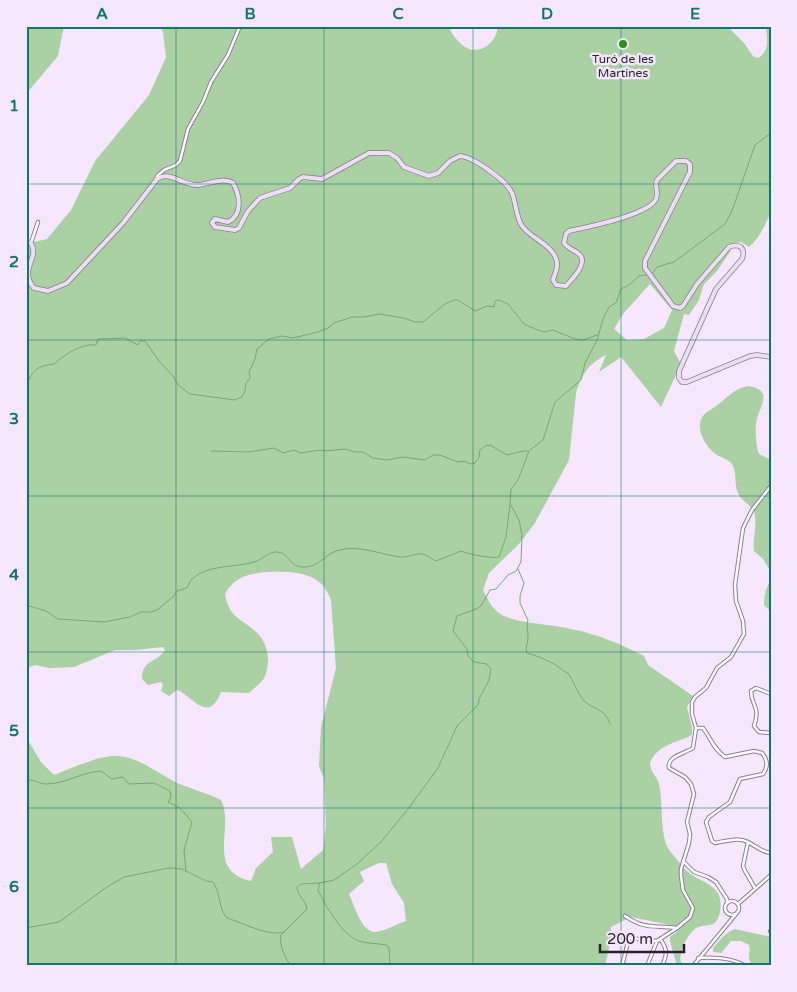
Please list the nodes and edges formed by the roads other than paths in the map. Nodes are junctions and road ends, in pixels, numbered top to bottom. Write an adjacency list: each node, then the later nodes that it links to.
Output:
1 (240, 26): 2 (street)
2 (157, 179): 4 (street); 5 (street)
3 (38, 222): 4 (street)
4 (29, 243)
5 (771, 357)
6 (771, 486): 8 (street)
7 (771, 694): 9 (street)
8 (696, 728): 10 (street); 12 (street)
9 (771, 733)
10 (748, 842): 11 (street); 14 (street)
11 (771, 853)
12 (683, 861): 15 (street); 19 (street)
13 (771, 875): 14 (street)
14 (756, 888): 16 (street)
15 (727, 903): 16 (street); 17 (street)
16 (738, 904): 17 (street)
17 (736, 914): 21 (street)
18 (625, 916): 19 (street)
19 (677, 928): 20 (street)
20 (658, 940): 23 (street); 24 (street); 25 (street)
21 (698, 958): 22 (street); 26 (street)
22 (741, 964): 27 (street)
23 (622, 966)
24 (647, 966)
25 (662, 966)
26 (693, 966)
27 (746, 966)

